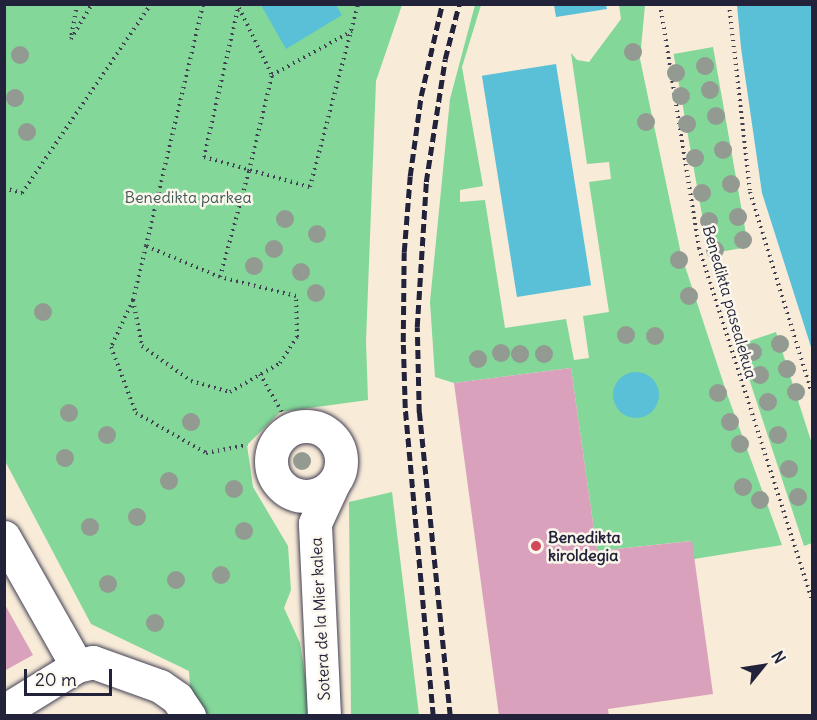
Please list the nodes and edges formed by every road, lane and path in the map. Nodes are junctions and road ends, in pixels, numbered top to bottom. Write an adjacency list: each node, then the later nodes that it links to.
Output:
1 (77, 4): 2 (path)
2 (92, 4)
3 (151, 4): 12 (path)
4 (203, 4): 13 (path)
5 (358, 4): 9 (path)
6 (660, 4): 24 (path, Benedikta pasealekua)
7 (729, 4): 17 (path)
8 (239, 6): 10 (path); 11 (path)
9 (351, 31): 10 (path); 11 (path)
10 (272, 75): 11 (path)
11 (249, 171): 14 (path)
12 (4, 188)
13 (146, 246): 14 (path); 15 (path)
14 (220, 277): 16 (path)
15 (133, 300): 16 (path); 19 (path)
16 (260, 374): 18 (path)
17 (813, 393)
18 (291, 428): 20 (street); 21 (street)
19 (247, 445)
20 (333, 484): 21 (street); 22 (street, Sotera de la Mier kalea)
21 (291, 493): 22 (street, Sotera de la Mier kalea)
22 (315, 523): 28 (street, Sotera de la Mier kalea)
23 (4, 537): 25 (street)
24 (813, 599)
25 (77, 666): 26 (street); 27 (street)
26 (19, 708)
27 (189, 716)
28 (324, 716)

